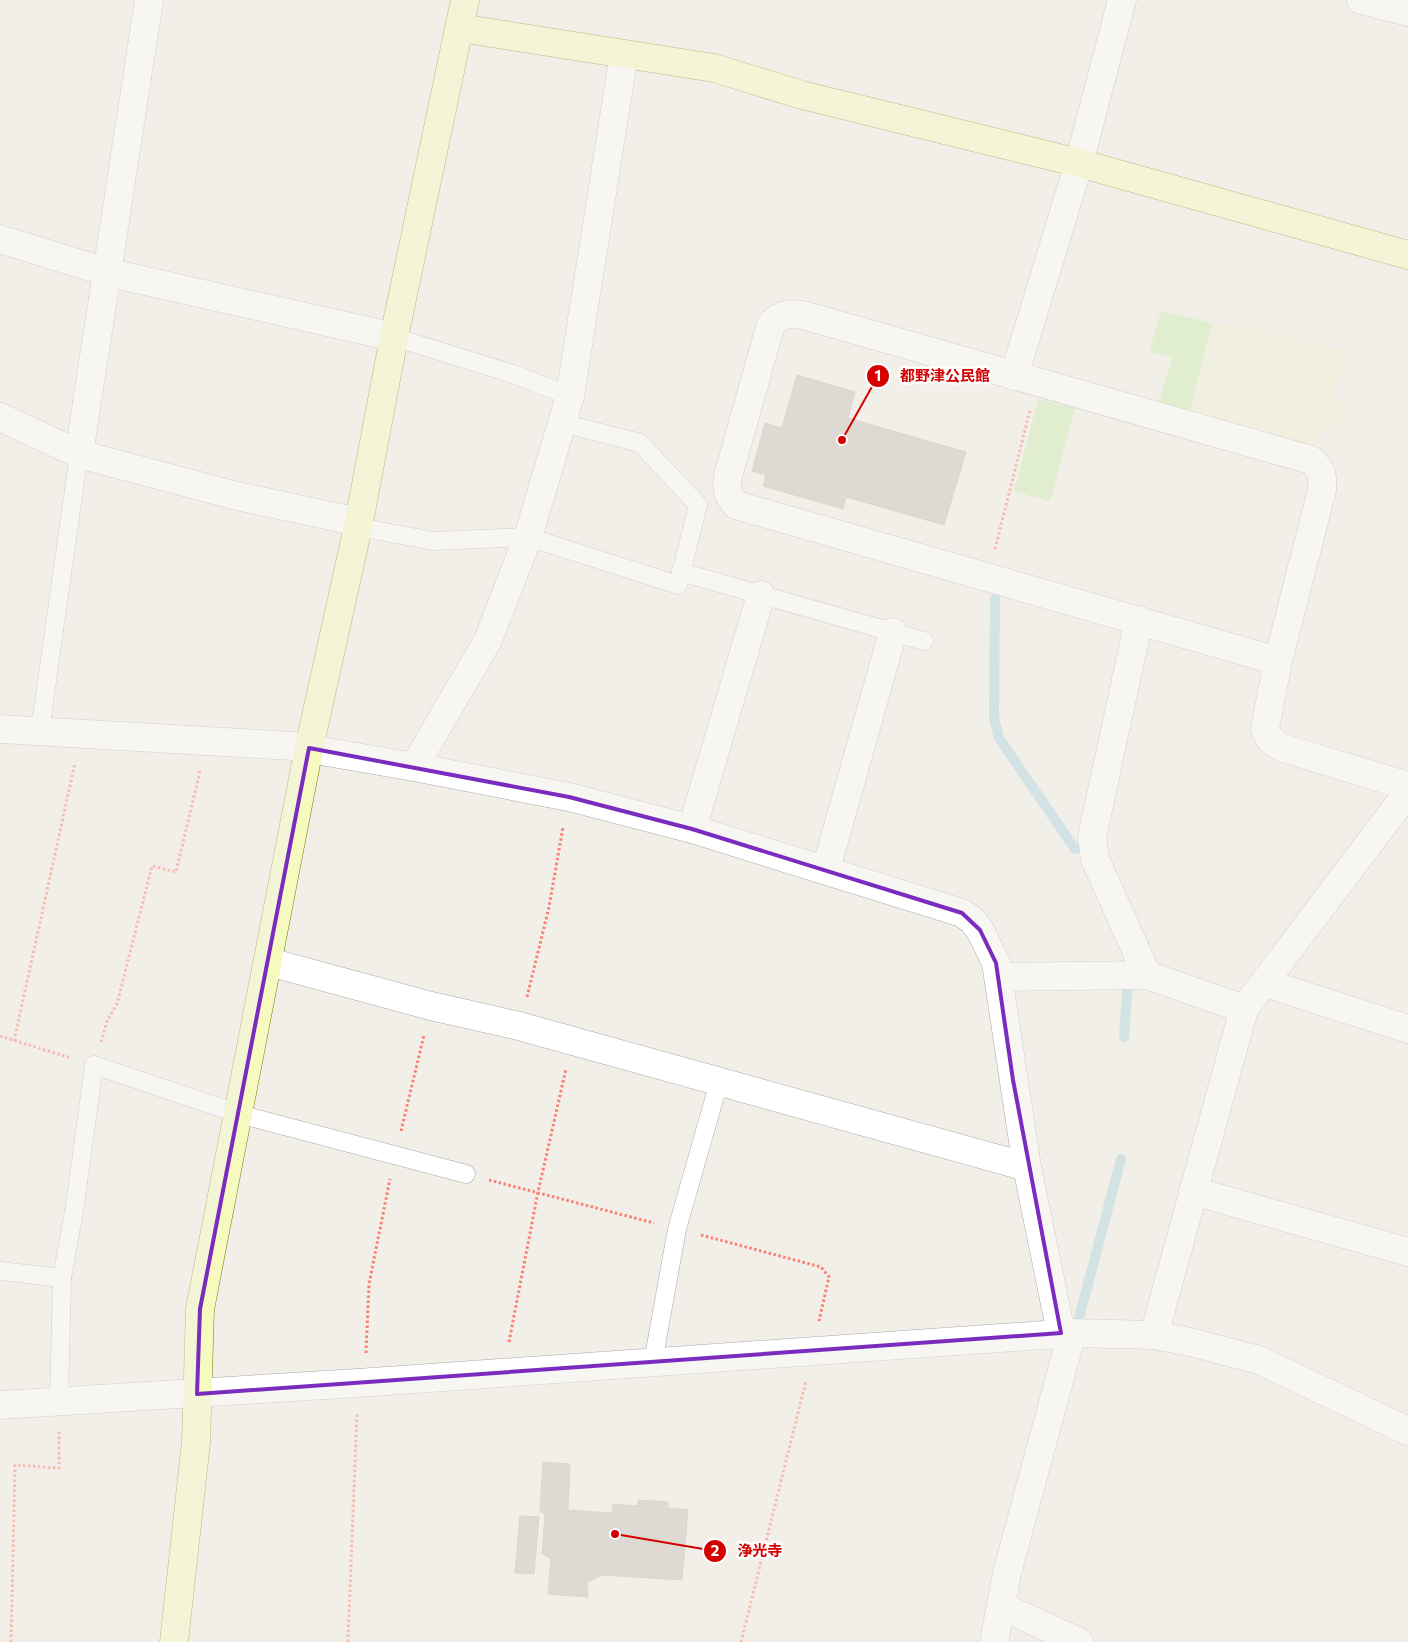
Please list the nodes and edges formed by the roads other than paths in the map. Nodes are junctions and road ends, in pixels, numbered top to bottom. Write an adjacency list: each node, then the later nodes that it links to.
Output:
1 (149, 0): 11 (street)
2 (465, 0): 6 (street)
3 (1122, 0): 8 (street)
4 (1361, 0): 5 (street)
5 (1408, 12)
6 (460, 28): 7 (street); 12 (street)
7 (624, 54): 8 (street); 14 (street)
8 (1079, 164): 10 (street); 13 (street)
9 (0, 239): 11 (street)
10 (1408, 255)
11 (106, 272): 12 (street); 17 (street)
12 (394, 337): 14 (lane); 18 (street)
13 (1025, 379): 22 (street); 25 (street)
14 (570, 396): 16 (street)
15 (0, 417): 17 (street)
16 (562, 423): 19 (street); 20 (lane)
17 (79, 454): 18 (street); 27 (lane)
18 (358, 524): 19 (lane); 28 (street)
19 (528, 537): 20 (lane); 29 (street)
20 (681, 572): 21 (lane)
21 (761, 595): 23 (lane); 32 (street)
22 (1139, 620): 25 (street); 35 (street)
23 (893, 632): 24 (lane); 33 (street)
24 (924, 640)
25 (1278, 661): 30 (street)
26 (0, 729): 27 (street)
27 (40, 730): 28 (street)
28 (309, 748): 29 (street); 34 (street)
29 (414, 766): 32 (street)
30 (1408, 786)
31 (1408, 792): 37 (street)
32 (692, 829): 33 (street)
33 (826, 869): 36 (street)
34 (269, 962): 40 (street); 41 (street)
35 (1147, 975): 36 (street); 38 (street)
36 (999, 976): 42 (street)
37 (1265, 983): 38 (street); 39 (street)
38 (1244, 1009): 44 (street)
39 (1408, 1029)
40 (719, 1082): 42 (street); 50 (lane)
41 (238, 1114): 43 (lane); 47 (lane); 51 (street)
42 (1027, 1167): 48 (street)
43 (466, 1174)
44 (1193, 1190): 45 (street); 49 (street)
45 (1408, 1252)
46 (0, 1271): 47 (lane)
47 (62, 1278): 52 (lane)
48 (1066, 1333): 49 (street); 50 (street); 55 (street)
49 (1154, 1335): 54 (street)
50 (653, 1362): 51 (street)
51 (197, 1394): 52 (street); 56 (street)
52 (59, 1402): 53 (street)
53 (0, 1405)
54 (1408, 1431)
55 (1001, 1606): 57 (street); 58 (street)
56 (174, 1642)
57 (994, 1642)
58 (1079, 1642)

